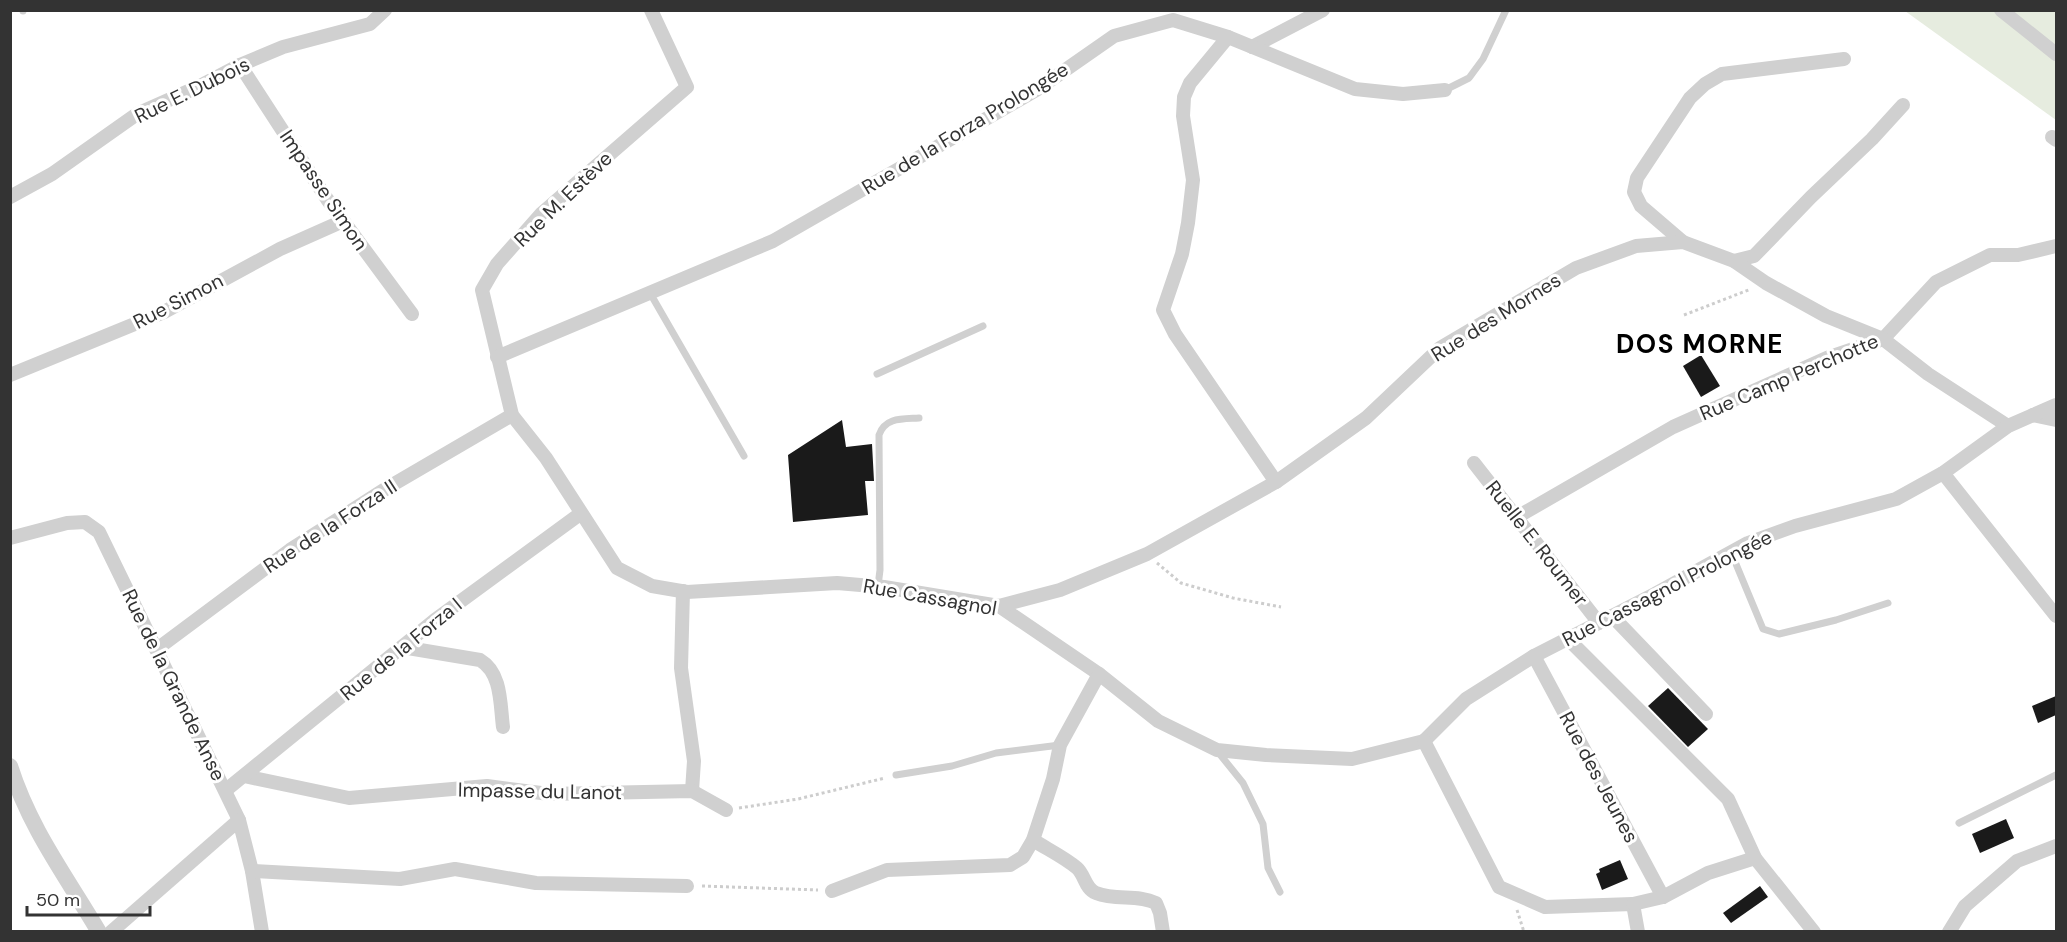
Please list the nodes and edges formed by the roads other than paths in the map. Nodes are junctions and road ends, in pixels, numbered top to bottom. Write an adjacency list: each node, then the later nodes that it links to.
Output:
1 (385, 10): 10 (street, Rue E. Dubois)
2 (1323, 10): 7 (street)
3 (1506, 10): 11 (lane)
4 (2006, 11): 8 (street)
5 (655, 12): 22 (street, Rue M. Estève)
6 (1228, 37): 7 (street, Rue de la Forza Prolongée); 18 (street, Rue de la Forza Prolongée); 34 (street)
7 (1252, 47): 11 (street, Rue de la Forza Prolongée)
8 (2056, 54)
9 (1844, 60): 15 (street)
10 (240, 65): 13 (street, Rue E. Dubois); 14 (street, Impasse Simon)
11 (1445, 90)
12 (1903, 105): 17 (street)
13 (10, 197)
14 (343, 221): 19 (street, Impasse Simon); 24 (street, Rue Simon)
15 (1683, 242): 17 (street, Rue des Mornes); 34 (street, Rue des Mornes)
16 (2056, 246): 21 (street, Rue Camp Perchotte)
17 (1734, 261): 21 (street, Rue des Mornes)
18 (650, 293): 22 (street, Rue de la Forza Prolongée); 31 (lane)
19 (412, 314)
20 (983, 326): 23 (lane)
21 (1883, 339): 30 (street, Rue des Mornes); 36 (street, Rue Camp Perchotte)
22 (497, 357): 26 (street, Rue M. Estève)
23 (877, 374)
24 (10, 375)
25 (2056, 405): 27 (street, Rue Cassagnol Prolongée)
26 (512, 415): 35 (street, Rue Cassagnol); 47 (street, Rue de la Forza II)
27 (2033, 415): 29 (street); 30 (street, Rue Cassagnol Prolongée)
28 (919, 418): 39 (lane)
29 (2056, 420)
30 (2008, 426): 33 (street, Rue Cassagnol Prolongée)
31 (744, 456)
32 (1474, 463): 36 (street, Ruelle E. Roumer)
33 (1942, 472): 38 (street, Rue Cassagnol Prolongée); 43 (street)
34 (1276, 482): 42 (street, Rue des Mornes)
35 (580, 514): 40 (street, Rue Cassagnol); 46 (street, Rue de la Forza I)
36 (1517, 517): 44 (street, Ruelle E. Roumer)
37 (10, 538): 47 (street, Rue de la Grande Anse)
38 (1731, 552): 41 (lane); 44 (street, Rue Cassagnol Prolongée)
39 (878, 586): 40 (street, Rue Cassagnol); 42 (street, Rue Cassagnol)
40 (683, 591): 60 (street)
41 (1888, 603)
42 (999, 606): 49 (street, Rue Cassagnol)
43 (2056, 616)
44 (1606, 619): 45 (street, Rue Cassagnol Prolongée); 50 (street, Ruelle E. Roumer)
45 (1568, 639): 48 (street, Rue Cassagnol Prolongée); 66 (street)
46 (402, 647): 51 (street); 57 (street, Rue de la Forza I)
47 (157, 649): 59 (street, Rue de la Grande Anse)
48 (1534, 656): 52 (street, Rue Cassagnol Prolongée); 71 (street, Rue des Jeunes)
49 (1099, 674): 53 (street); 54 (street, Rue Cassagnol)
50 (1706, 714)
51 (503, 727)
52 (1424, 741): 54 (street, Rue Cassagnol); 72 (street)
53 (1060, 745): 58 (lane); 64 (street)
54 (1217, 750): 70 (lane)
55 (10, 766): 73 (street)
56 (2056, 775): 63 (lane)
57 (244, 776): 59 (street, Rue de la Forza I); 60 (street, Impasse du Lanot)
58 (896, 776)
59 (226, 790): 62 (street, Rue de la Grande Anse)
60 (692, 791): 61 (street)
61 (726, 810)
62 (239, 820): 67 (street, Rue de la Grande Anse); 74 (street)
63 (1959, 823)
64 (1033, 840): 69 (street); 76 (street)
65 (2056, 846): 79 (street)
66 (1755, 858): 71 (street); 78 (street)
67 (252, 871): 68 (street); 75 (street, Rue de la Grande Anse)
68 (687, 886)
69 (832, 891)
70 (1280, 892)
71 (1664, 897): 72 (street)
72 (1633, 904): 77 (street)
73 (99, 932)
74 (111, 932)
75 (262, 932)
76 (1163, 932)
77 (1638, 932)
78 (1814, 932)
79 (1949, 932)

